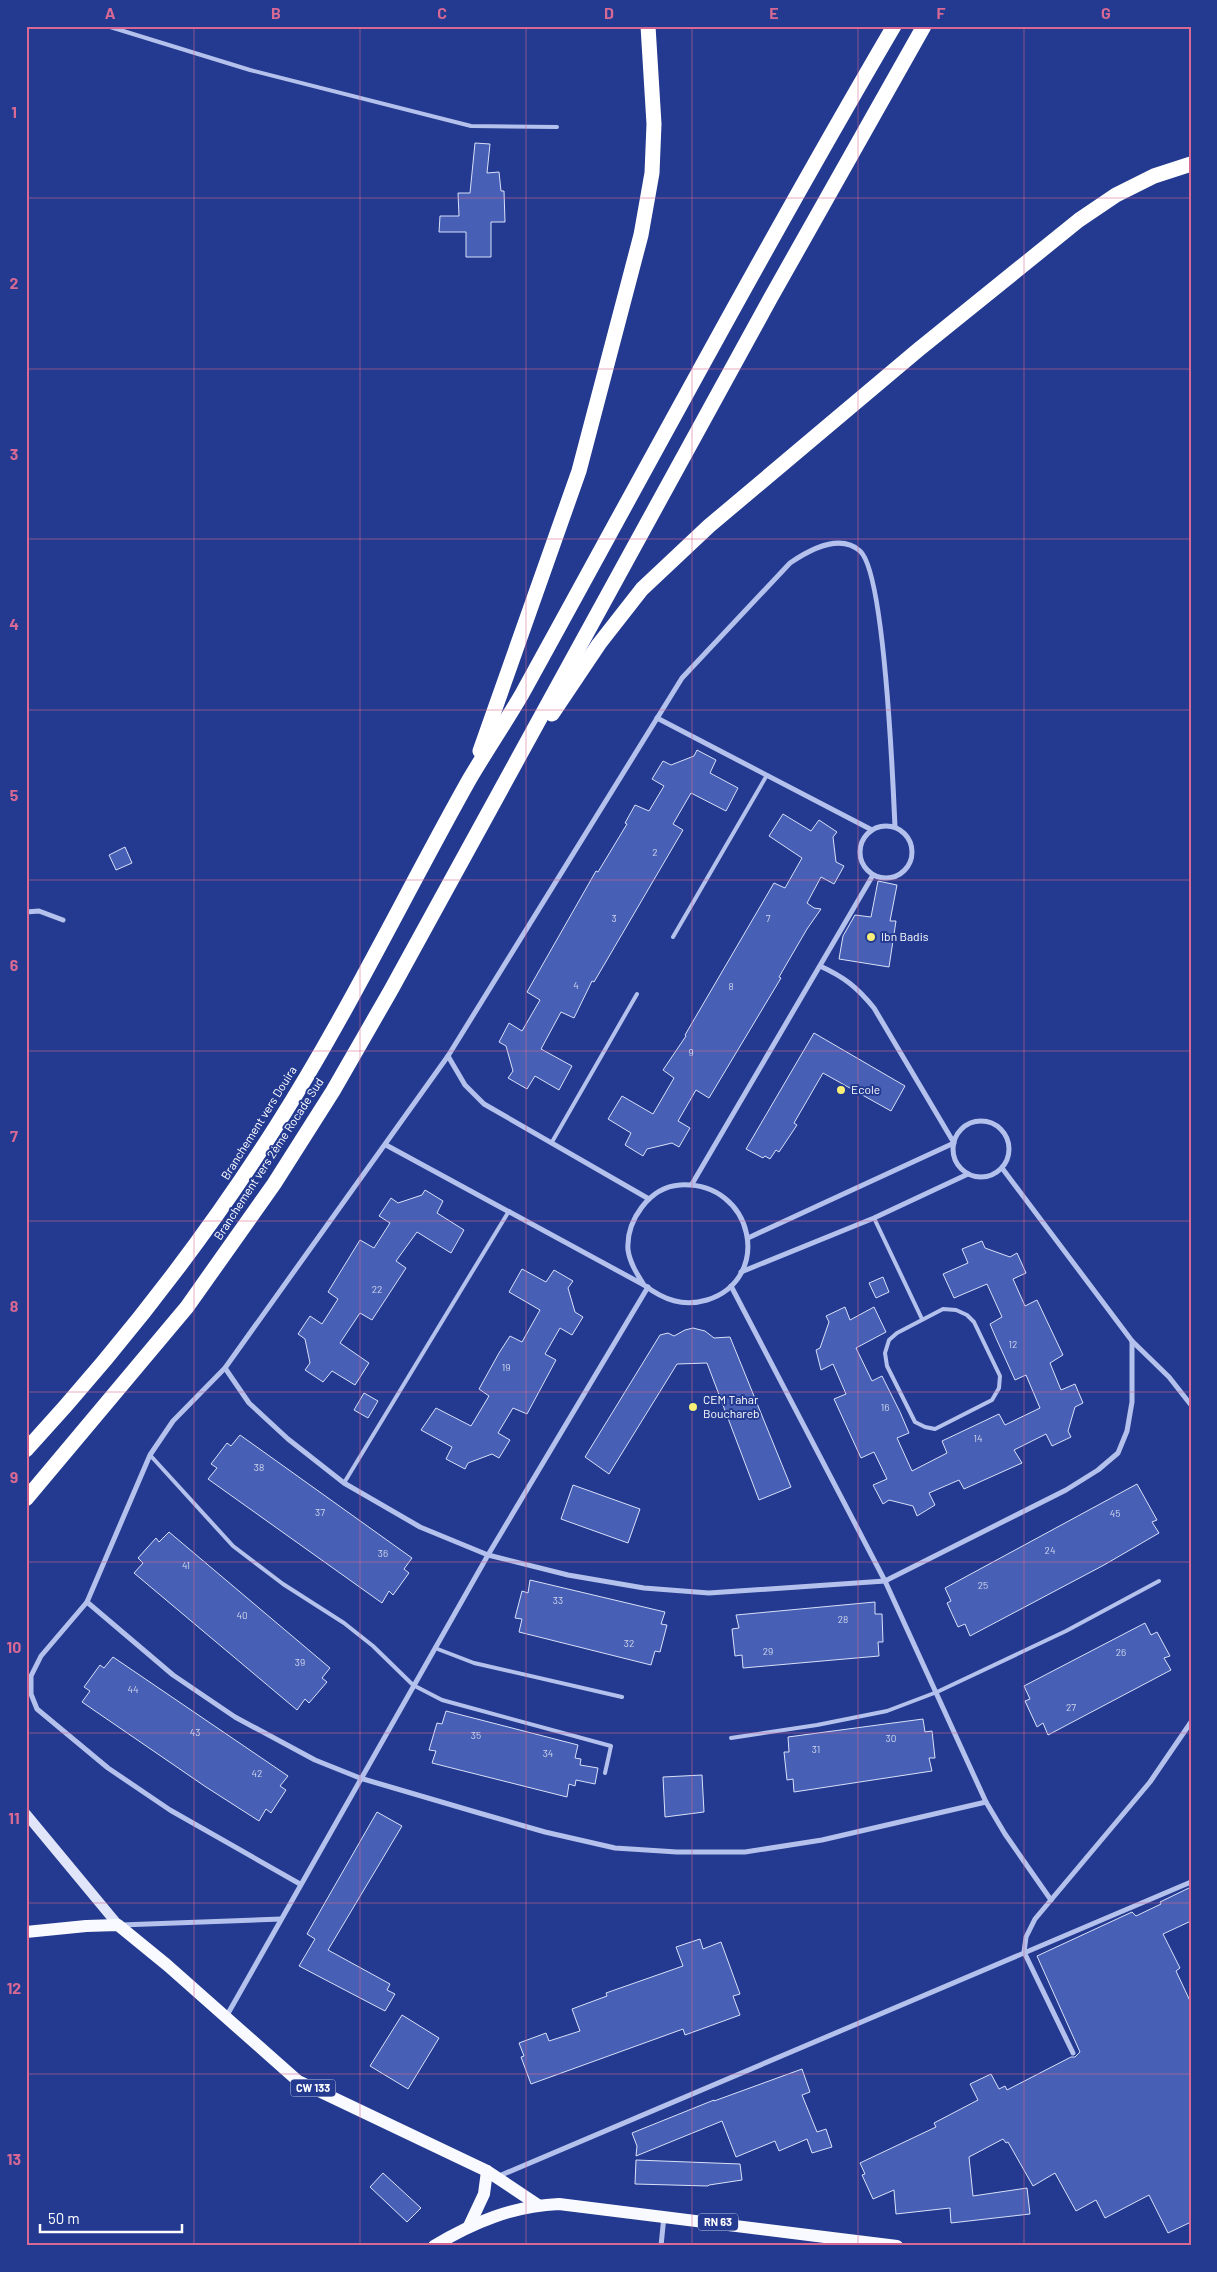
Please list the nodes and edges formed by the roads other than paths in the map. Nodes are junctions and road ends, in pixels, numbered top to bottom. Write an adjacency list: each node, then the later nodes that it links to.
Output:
1 (107, 26): 5 (lane)
2 (648, 26): 9 (highway)
3 (894, 26): 9 (highway)
4 (924, 26): 10 (highway)
5 (557, 127)
6 (1191, 164): 10 (highway)
7 (657, 718): 8 (street); 11 (street); 19 (street)
8 (767, 775): 12 (street); 16 (lane)
9 (470, 780): 37 (highway, Branchement vers Douira)
10 (492, 805): 40 (highway, Branchement vers 2ème Rocade Sud)
11 (895, 827): 12 (street); 13 (street)
12 (872, 830): 13 (street)
13 (873, 875): 17 (street)
14 (26, 912): 15 (street)
15 (63, 920)
16 (673, 937)
17 (820, 966): 21 (street); 25 (street)
18 (637, 994): 20 (lane)
19 (448, 1056): 20 (street); 22 (street)
20 (552, 1142): 26 (street)
21 (954, 1143): 23 (street); 24 (street); 29 (street)
22 (386, 1145): 27 (street); 35 (street)
23 (1002, 1168): 24 (street); 34 (street)
24 (968, 1174): 28 (street)
25 (692, 1184): 26 (street); 29 (street)
26 (649, 1199): 31 (street)
27 (509, 1211): 31 (street); 39 (lane)
28 (874, 1218): 30 (street); 33 (lane)
29 (748, 1238): 30 (street)
30 (741, 1272): 32 (street)
31 (646, 1286): 32 (street); 41 (street)
32 (731, 1286): 43 (street)
33 (922, 1320): 33 (lane)
34 (1132, 1341): 36 (street); 43 (street)
35 (226, 1368): 38 (street); 39 (street)
36 (1191, 1405)
37 (26, 1450)
38 (150, 1455): 44 (street); 46 (lane)
39 (344, 1483): 41 (street)
40 (26, 1499)
41 (488, 1555): 43 (street); 45 (street)
42 (1159, 1580): 47 (lane)
43 (885, 1581): 47 (street)
44 (87, 1602): 52 (street); 56 (street)
45 (434, 1648): 46 (street); 48 (lane)
46 (413, 1685): 51 (lane); 52 (street)
47 (937, 1692): 50 (lane); 53 (street)
48 (622, 1698)
49 (1191, 1722): 57 (street)
50 (731, 1738)
51 (605, 1773)
52 (360, 1778): 53 (street); 56 (street)
53 (986, 1802): 57 (street)
54 (26, 1814): 59 (main road, CW 133)
55 (1191, 1882): 61 (street)
56 (300, 1884): 58 (street)
57 (1051, 1900): 61 (street)
58 (281, 1919): 59 (street); 62 (street)
59 (118, 1925): 60 (main road); 62 (main road, CW 133)
60 (26, 1932)
61 (1024, 1952): 63 (street); 64 (street)
62 (226, 2017): 64 (main road, CW 133)
63 (1073, 2053)
64 (492, 2174): 65 (main road, CW 133); 67 (main road)
65 (538, 2205): 66 (main road, RN 63); 67 (main road, RN 63)
66 (664, 2215): 69 (street); 70 (main road, RN 63)
67 (469, 2226): 68 (main road, RN 63)
68 (434, 2246)
69 (661, 2246)
70 (897, 2246)

